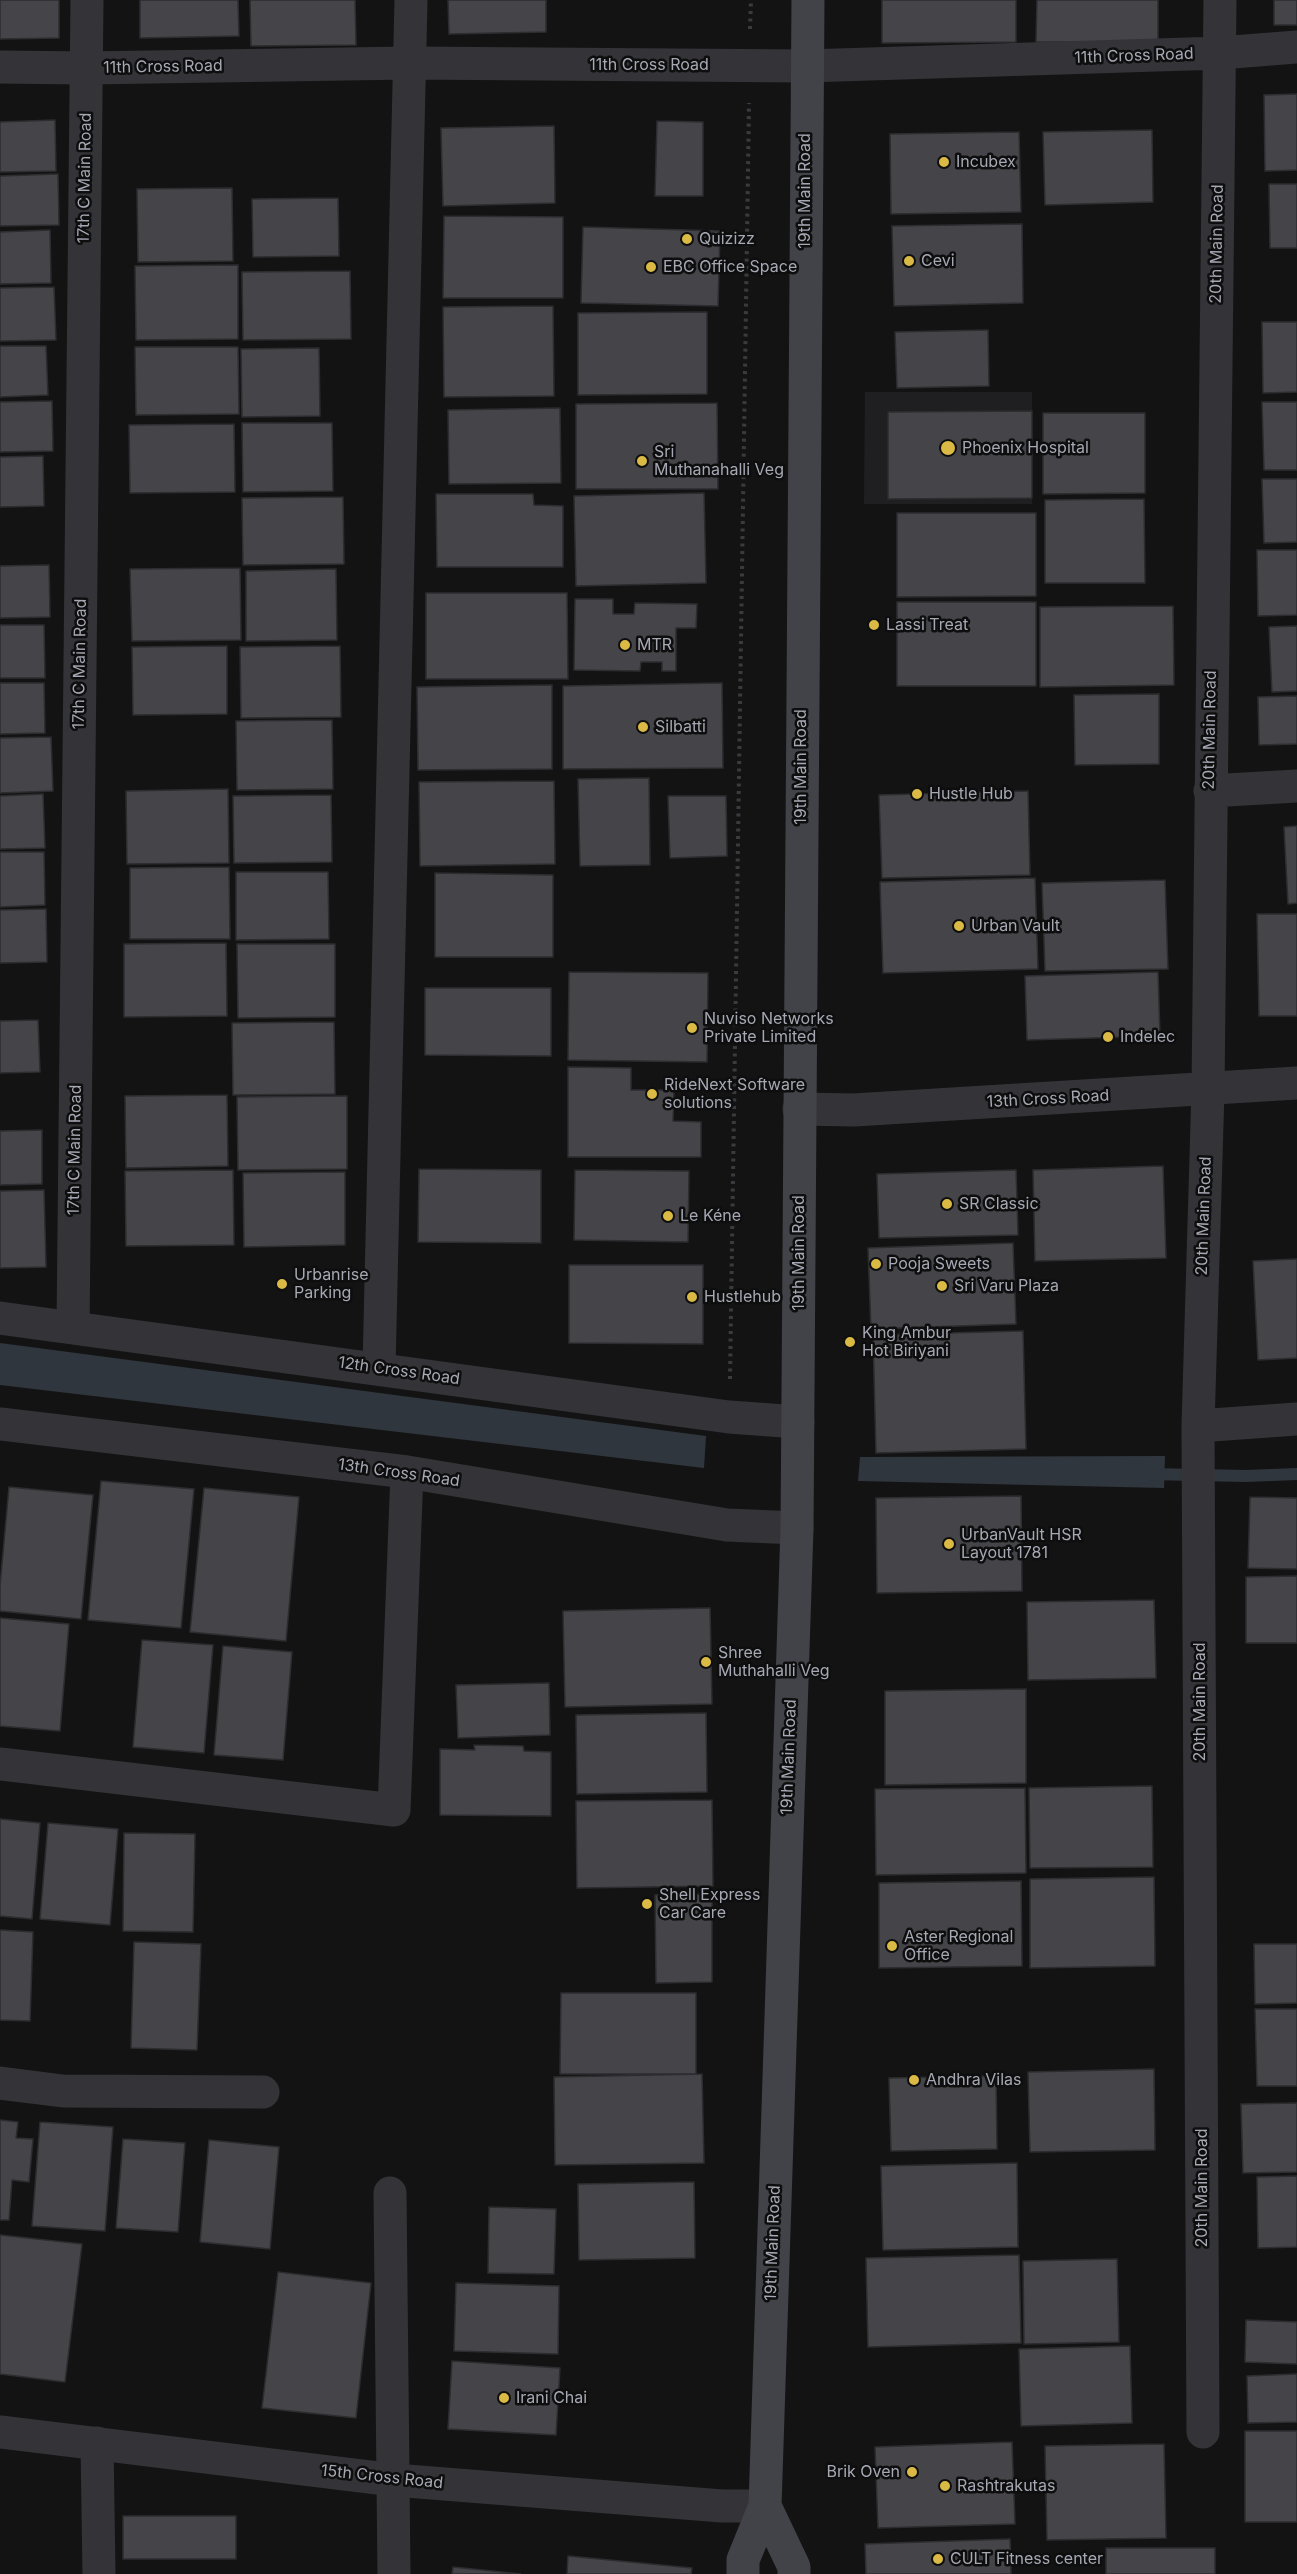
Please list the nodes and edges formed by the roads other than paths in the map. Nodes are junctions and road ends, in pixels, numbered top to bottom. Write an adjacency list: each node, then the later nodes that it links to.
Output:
1 (87, 0): 10 (street, 17th C Main Road)
2 (411, 0): 7 (street)
3 (808, 0): 8 (main road, 19th Main Road)
4 (1220, 0): 6 (street, 20th Main Road)
5 (1297, 47): 6 (street, 11th Cross Road)
6 (1220, 53): 8 (street, 11th Cross Road); 12 (street, 20th Main Road)
7 (410, 63): 8 (street, 11th Cross Road); 10 (street, 11th Cross Road); 18 (street)
8 (806, 66): 15 (main road, 19th Main Road)
9 (0, 67): 10 (street, 11th Cross Road)
10 (86, 68): 17 (street, 17th C Main Road)
11 (1297, 786): 12 (street)
12 (1210, 791): 14 (street, 20th Main Road)
13 (1297, 1083): 14 (street, 13th Cross Road)
14 (1208, 1090): 15 (street, 13th Cross Road); 21 (street, 20th Main Road)
15 (799, 1109): 22 (main road, 19th Main Road)
16 (0, 1318): 17 (street, 12th Cross Road)
17 (73, 1328): 18 (street, 12th Cross Road)
18 (379, 1368): 22 (street, 12th Cross Road)
19 (1297, 1419): 21 (street)
20 (0, 1424): 23 (street, 13th Cross Road)
21 (1198, 1426): 30 (street, 20th Main Road)
22 (798, 1432): 24 (main road, 19th Main Road)
23 (407, 1472): 24 (street, 13th Cross Road); 25 (street)
24 (796, 1528): 33 (main road, 19th Main Road)
25 (0, 1764)
26 (0, 2083): 27 (street)
27 (263, 2092)
28 (390, 2193): 32 (street)
29 (0, 2432): 31 (street, 15th Cross Road)
30 (1203, 2432)
31 (97, 2443): 32 (street, 15th Cross Road); 34 (street)
32 (394, 2480): 33 (street, 15th Cross Road); 35 (street)
33 (765, 2506): 36 (main road, 19th Main Road); 37 (main road, 19th Main Road)
34 (99, 2574)
35 (394, 2574)
36 (743, 2574)
37 (794, 2574)

